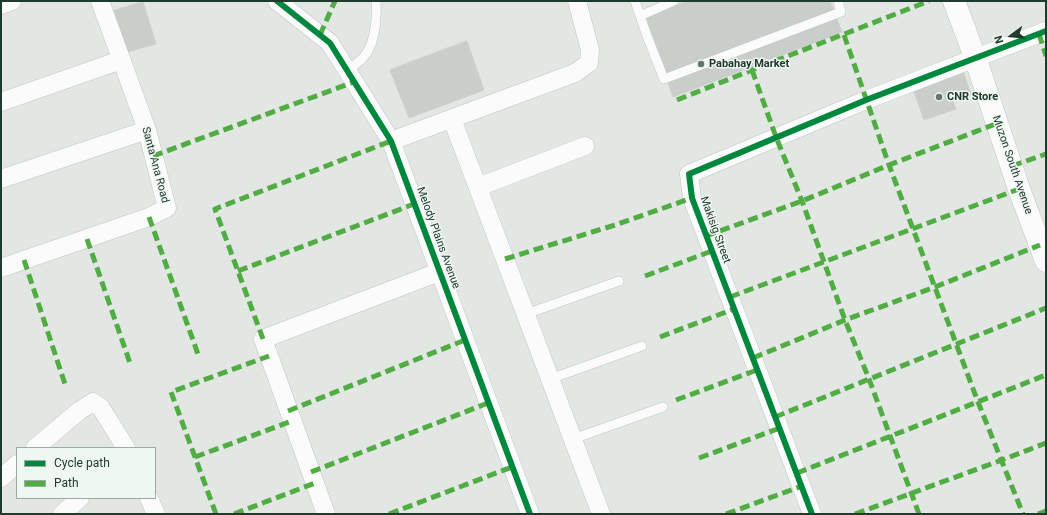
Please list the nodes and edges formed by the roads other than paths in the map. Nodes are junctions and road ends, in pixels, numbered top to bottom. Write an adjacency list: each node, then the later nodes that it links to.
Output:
1 (12, 1): 10 (street)
2 (100, 1): 14 (street, Santa Ana Road)
3 (277, 1): 15 (street, Melody Plains Avenue)
4 (376, 1): 15 (lane)
5 (577, 1): 17 (street)
6 (636, 1): 11 (lane)
7 (674, 1): 11 (lane)
8 (838, 1): 11 (lane)
9 (954, 1): 13 (street, Muzon South Avenue)
10 (1, 5)
11 (640, 16)
12 (1046, 31): 13 (street)
13 (975, 57): 23 (street, Muzon South Avenue); 43 (street, Makisig Street)
14 (121, 60): 16 (street); 18 (street, Santa Ana Road)
15 (347, 71): 19 (street, Melody Plains Avenue)
16 (1, 102)
17 (452, 119): 19 (street); 22 (street)
18 (147, 130): 21 (street); 24 (street, Santa Ana Road)
19 (391, 141): 25 (street, Melody Plains Avenue)
20 (586, 146): 22 (street)
21 (1, 179)
22 (478, 187): 27 (street)
23 (1046, 261)
24 (1, 268)
25 (439, 272): 40 (street); 41 (street, Melody Plains Avenue)
26 (619, 281): 27 (lane)
27 (526, 314): 29 (street)
28 (642, 346): 29 (lane)
29 (550, 379): 31 (street)
30 (662, 407): 31 (lane)
31 (573, 439): 42 (street)
32 (37, 447): 33 (street)
33 (125, 447)
34 (16, 465): 35 (street)
35 (1, 478)
36 (79, 499): 38 (street)
37 (149, 499): 39 (street)
38 (62, 514)
39 (156, 514)
40 (326, 514)
41 (530, 514)
42 (601, 514)
43 (812, 514)

